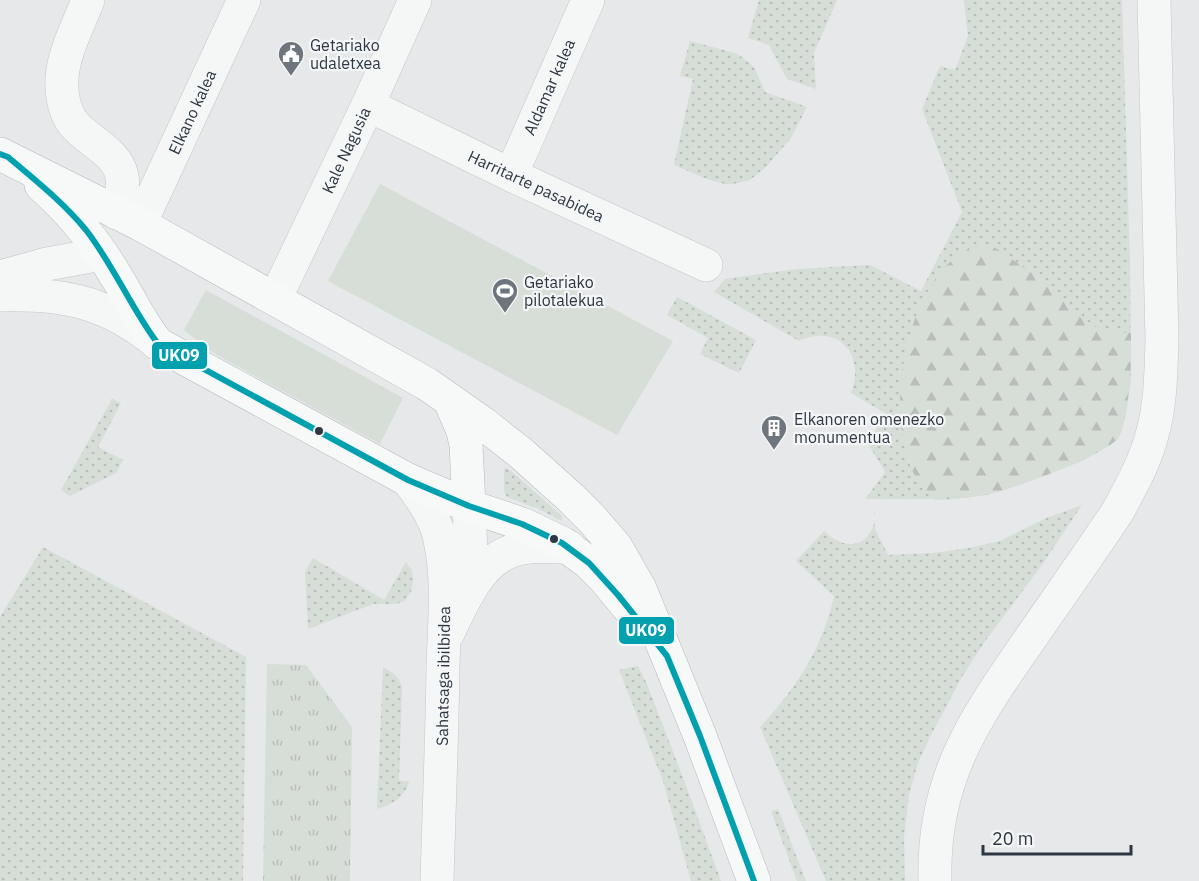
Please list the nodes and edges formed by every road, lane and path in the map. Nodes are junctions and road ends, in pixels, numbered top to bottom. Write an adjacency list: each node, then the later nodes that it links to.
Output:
1 (88, 0): 9 (street)
2 (244, 0): 9 (street, Elkano kalea)
3 (415, 0): 6 (street, Kale Nagusia)
4 (588, 0): 8 (street, Aldamar kalea)
5 (1154, 0): 25 (street)
6 (368, 105): 8 (street, Harritarte pasabidea); 15 (street, Kale Nagusia)
7 (4, 155): 9 (highway); 11 (highway)
8 (511, 175): 12 (street, Harritarte pasabidea)
9 (129, 218): 10 (highway)
10 (169, 240): 11 (highway); 15 (highway)
11 (102, 254): 13 (street); 16 (highway)
12 (706, 265)
13 (0, 277)
14 (0, 295): 16 (street)
15 (275, 299): 17 (highway)
16 (158, 344): 18 (highway)
17 (450, 401): 19 (highway); 22 (highway)
18 (408, 480): 19 (highway); 21 (street, Sahatsaga ibilbidea)
19 (469, 506): 20 (highway); 21 (street)
20 (569, 548): 21 (street); 22 (highway)
21 (444, 640): 23 (street, Sahatsaga ibilbidea)
22 (667, 656): 24 (highway)
23 (437, 881)
24 (754, 881)
25 (935, 881)

